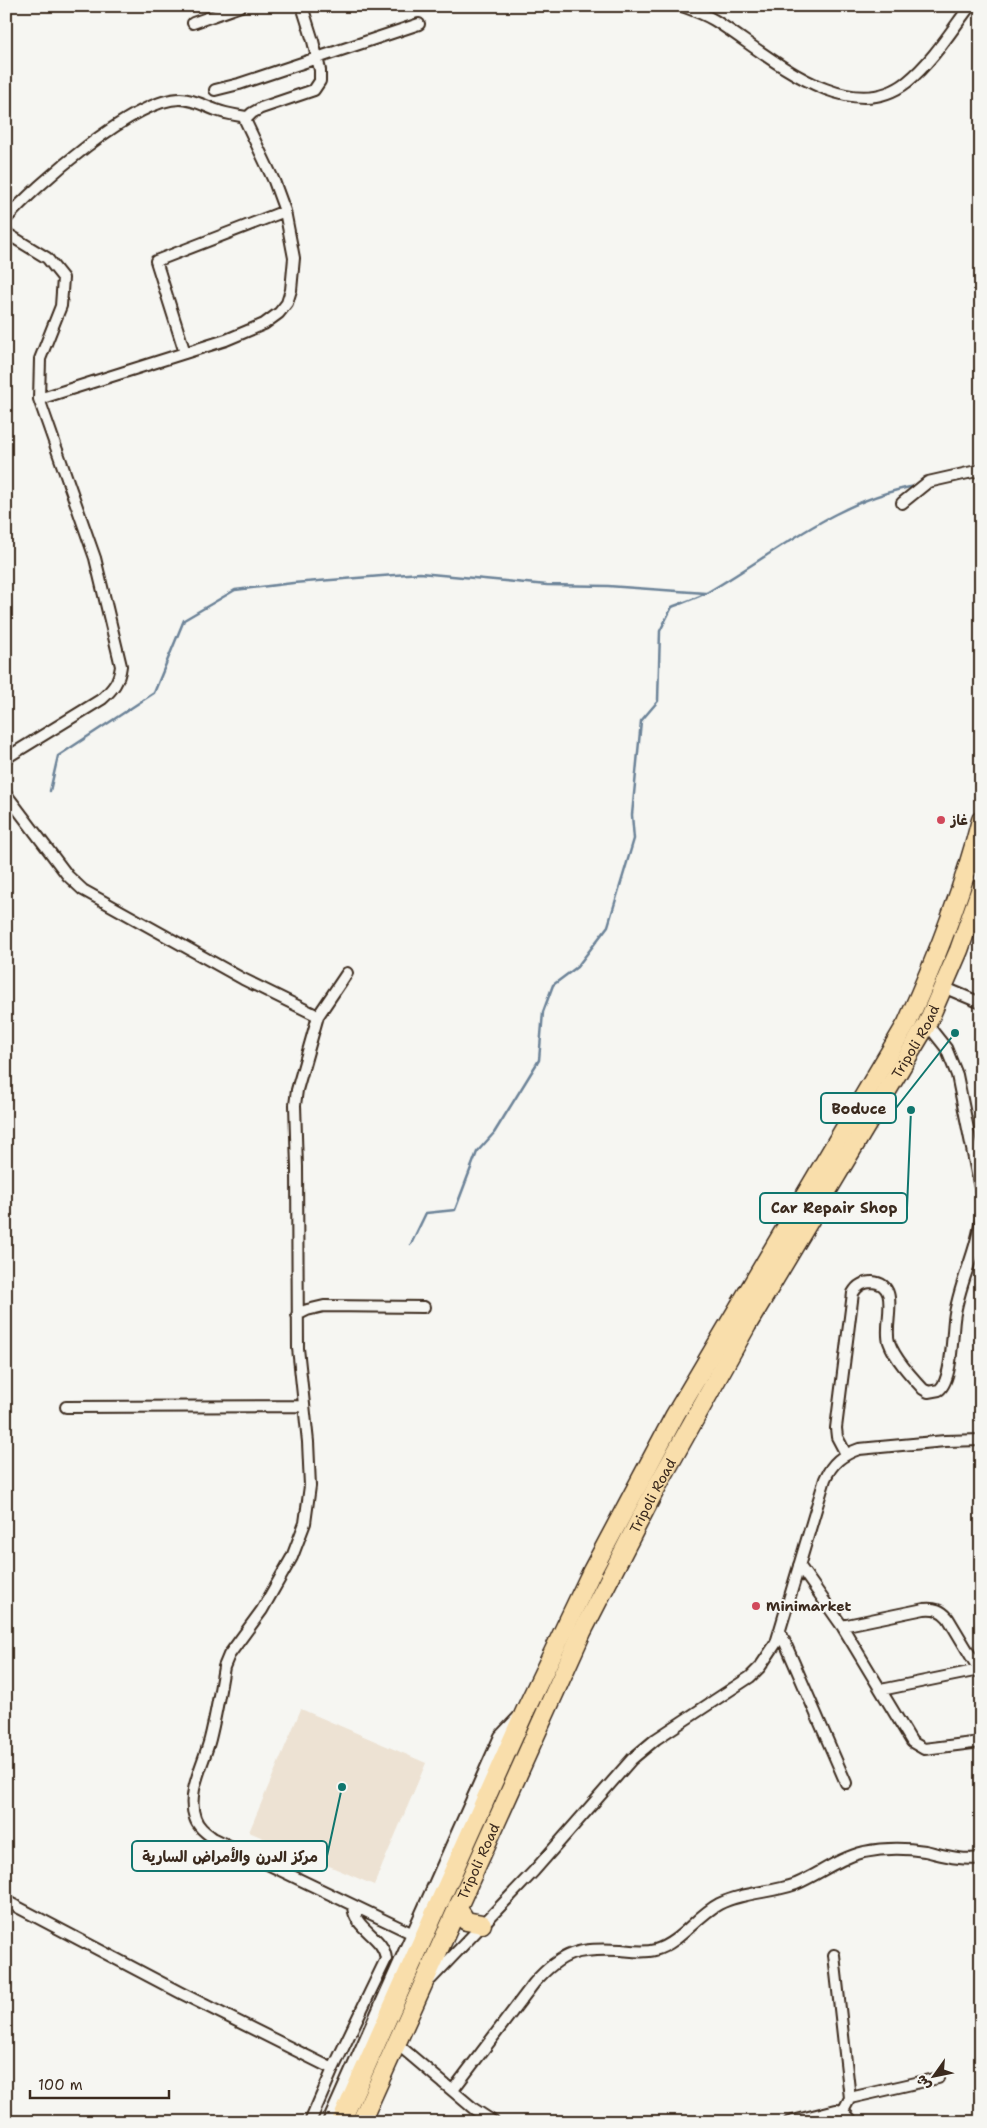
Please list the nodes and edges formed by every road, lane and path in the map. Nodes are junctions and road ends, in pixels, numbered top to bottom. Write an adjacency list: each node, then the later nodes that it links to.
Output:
1 (241, 6): 5 (street)
2 (302, 6): 7 (street)
3 (682, 6): 4 (street)
4 (970, 6)
5 (193, 23)
6 (420, 24): 7 (street)
7 (317, 59): 8 (street); 9 (street)
8 (215, 90)
9 (246, 117): 10 (street); 11 (street)
10 (286, 211): 13 (street); 13 (street)
11 (6, 220)
12 (6, 233): 14 (street)
13 (185, 353): 14 (street)
14 (39, 399): 17 (street)
15 (981, 470): 16 (street)
16 (902, 503)
17 (6, 758)
18 (6, 794): 24 (street)
19 (981, 820): 39 (highway)
20 (981, 888): 22 (highway, Tripoli Road)
21 (347, 973): 24 (street)
22 (943, 987): 23 (street); 25 (highway, Tripoli Road)
23 (981, 1003)
24 (318, 1016): 29 (street)
25 (926, 1024): 26 (street); 45 (highway, Tripoli Road)
26 (981, 1193)
27 (981, 1218): 33 (street)
28 (424, 1307): 29 (street)
29 (297, 1315): 30 (street)
30 (304, 1406): 31 (street); 44 (street)
31 (66, 1408)
32 (981, 1440): 33 (street)
33 (846, 1454): 34 (street)
34 (799, 1565): 35 (street); 36 (street)
35 (842, 1626): 37 (street); 38 (street)
36 (780, 1631): 41 (street); 46 (street)
37 (980, 1671): 38 (street)
38 (881, 1690): 40 (street)
39 (526, 1709): 47 (street); 58 (highway)
40 (981, 1742)
41 (846, 1783)
42 (981, 1858): 53 (street)
43 (6, 1901): 51 (street)
44 (353, 1906): 47 (street); 51 (street)
45 (457, 1907): 46 (highway); 49 (highway, Tripoli Road)
46 (482, 1924): 49 (street)
47 (412, 1933): 57 (street)
48 (834, 1955): 54 (street)
49 (417, 1994): 50 (highway, Tripoli Road)
50 (396, 2042): 53 (street); 59 (highway, Tripoli Road)
51 (332, 2069): 56 (street)
52 (938, 2078): 54 (street)
53 (453, 2090): 60 (street)
54 (850, 2098): 55 (street)
55 (843, 2111): 61 (street); 62 (street)
56 (310, 2122)
57 (328, 2122)
58 (341, 2122)
59 (360, 2122)
60 (494, 2122)
61 (789, 2122)
62 (853, 2122)

